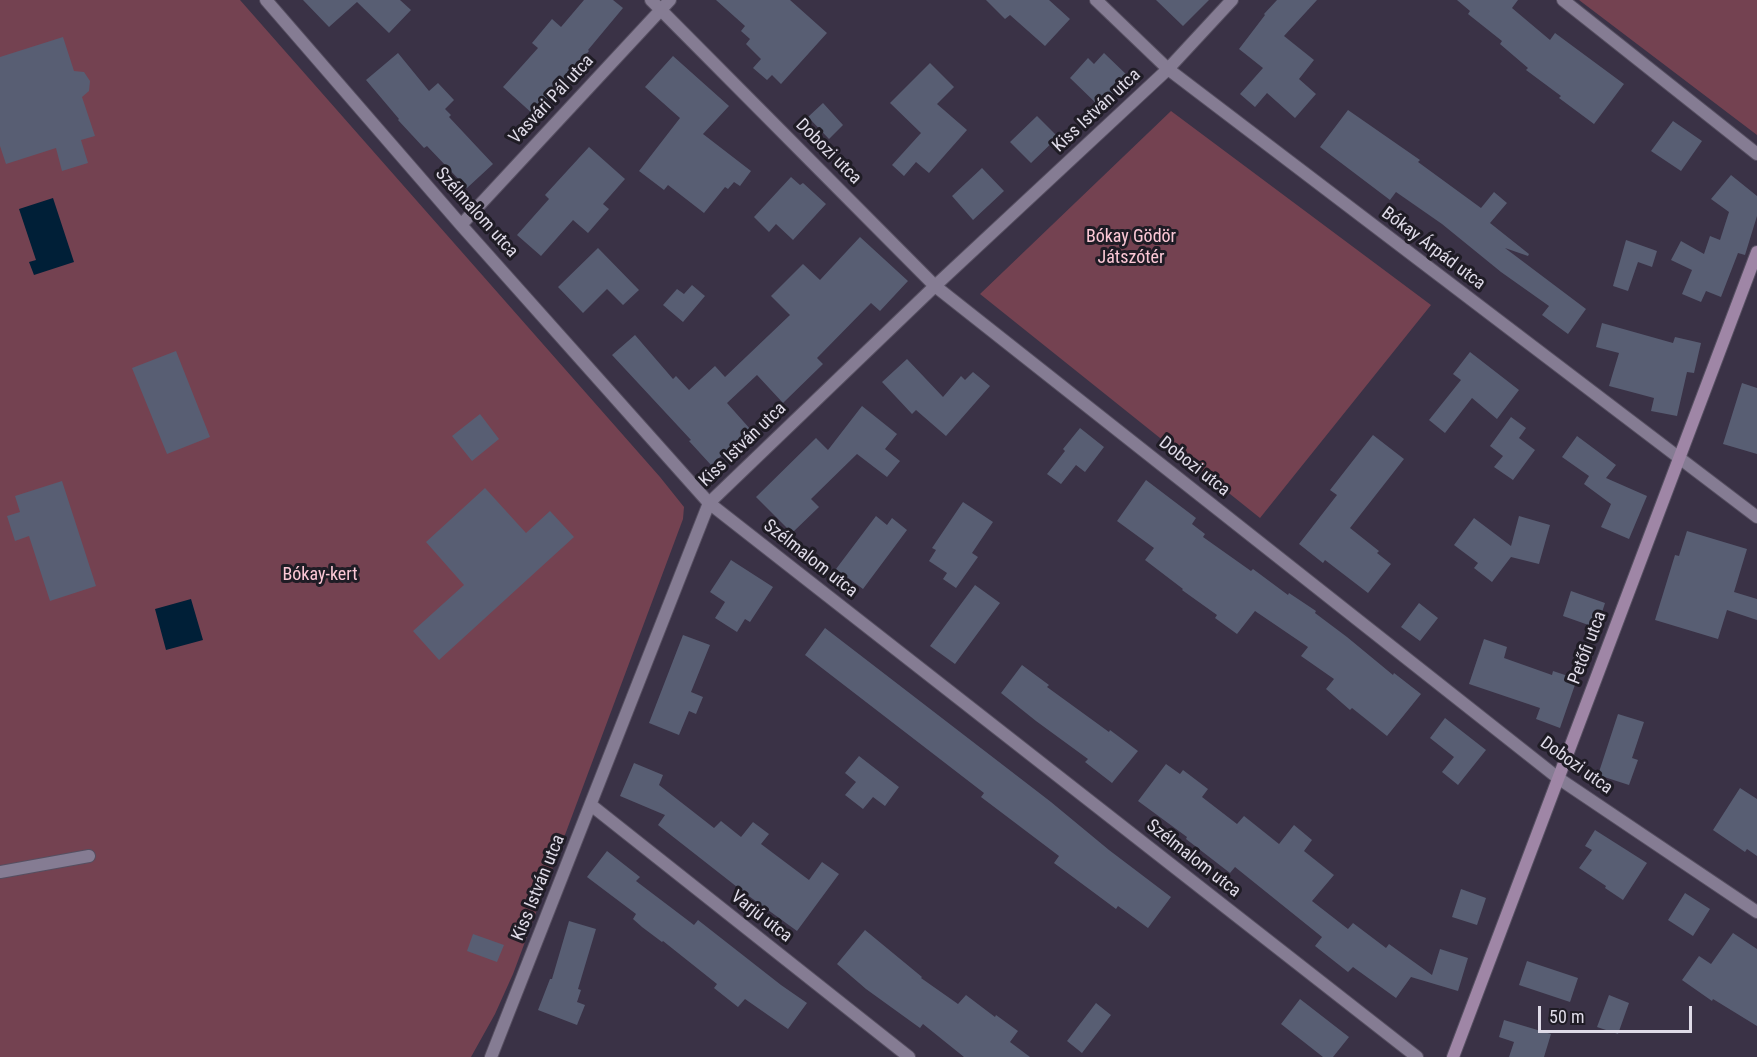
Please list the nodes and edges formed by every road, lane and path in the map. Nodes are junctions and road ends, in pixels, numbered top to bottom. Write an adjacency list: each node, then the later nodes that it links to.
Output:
1 (266, 0): 10 (street, Szélmalom utca)
2 (651, 0): 7 (street, Dobozi utca)
3 (670, 0): 7 (street, Vasvári Pál utca)
4 (1096, 0): 8 (street, Bókay Árpád utca)
5 (1232, 0): 8 (street, Kiss István utca)
6 (1563, 0): 9 (street)
7 (661, 9): 10 (street, Vasvári Pál utca); 12 (street, Dobozi utca)
8 (1168, 69): 12 (street, Kiss István utca); 13 (street, Bókay Árpád utca)
9 (1757, 154)
10 (461, 225): 14 (street, Szélmalom utca)
11 (1757, 252): 13 (main road, Petőfi utca)
12 (935, 286): 14 (street, Kiss István utca); 16 (street, Dobozi utca)
13 (1679, 459): 15 (street, Bókay Árpád utca); 16 (main road, Petőfi utca)
14 (709, 502): 17 (street, Kiss István utca); 23 (street, Szélmalom utca)
15 (1757, 517)
16 (1558, 778): 20 (street, Dobozi utca); 24 (main road, Petőfi utca)
17 (591, 806): 21 (street, Kiss István utca); 22 (street, Varjú utca)
18 (89, 856): 19 (street)
19 (0, 872)
20 (1757, 912)
21 (491, 1057)
22 (909, 1057)
23 (1417, 1057)
24 (1453, 1057)

